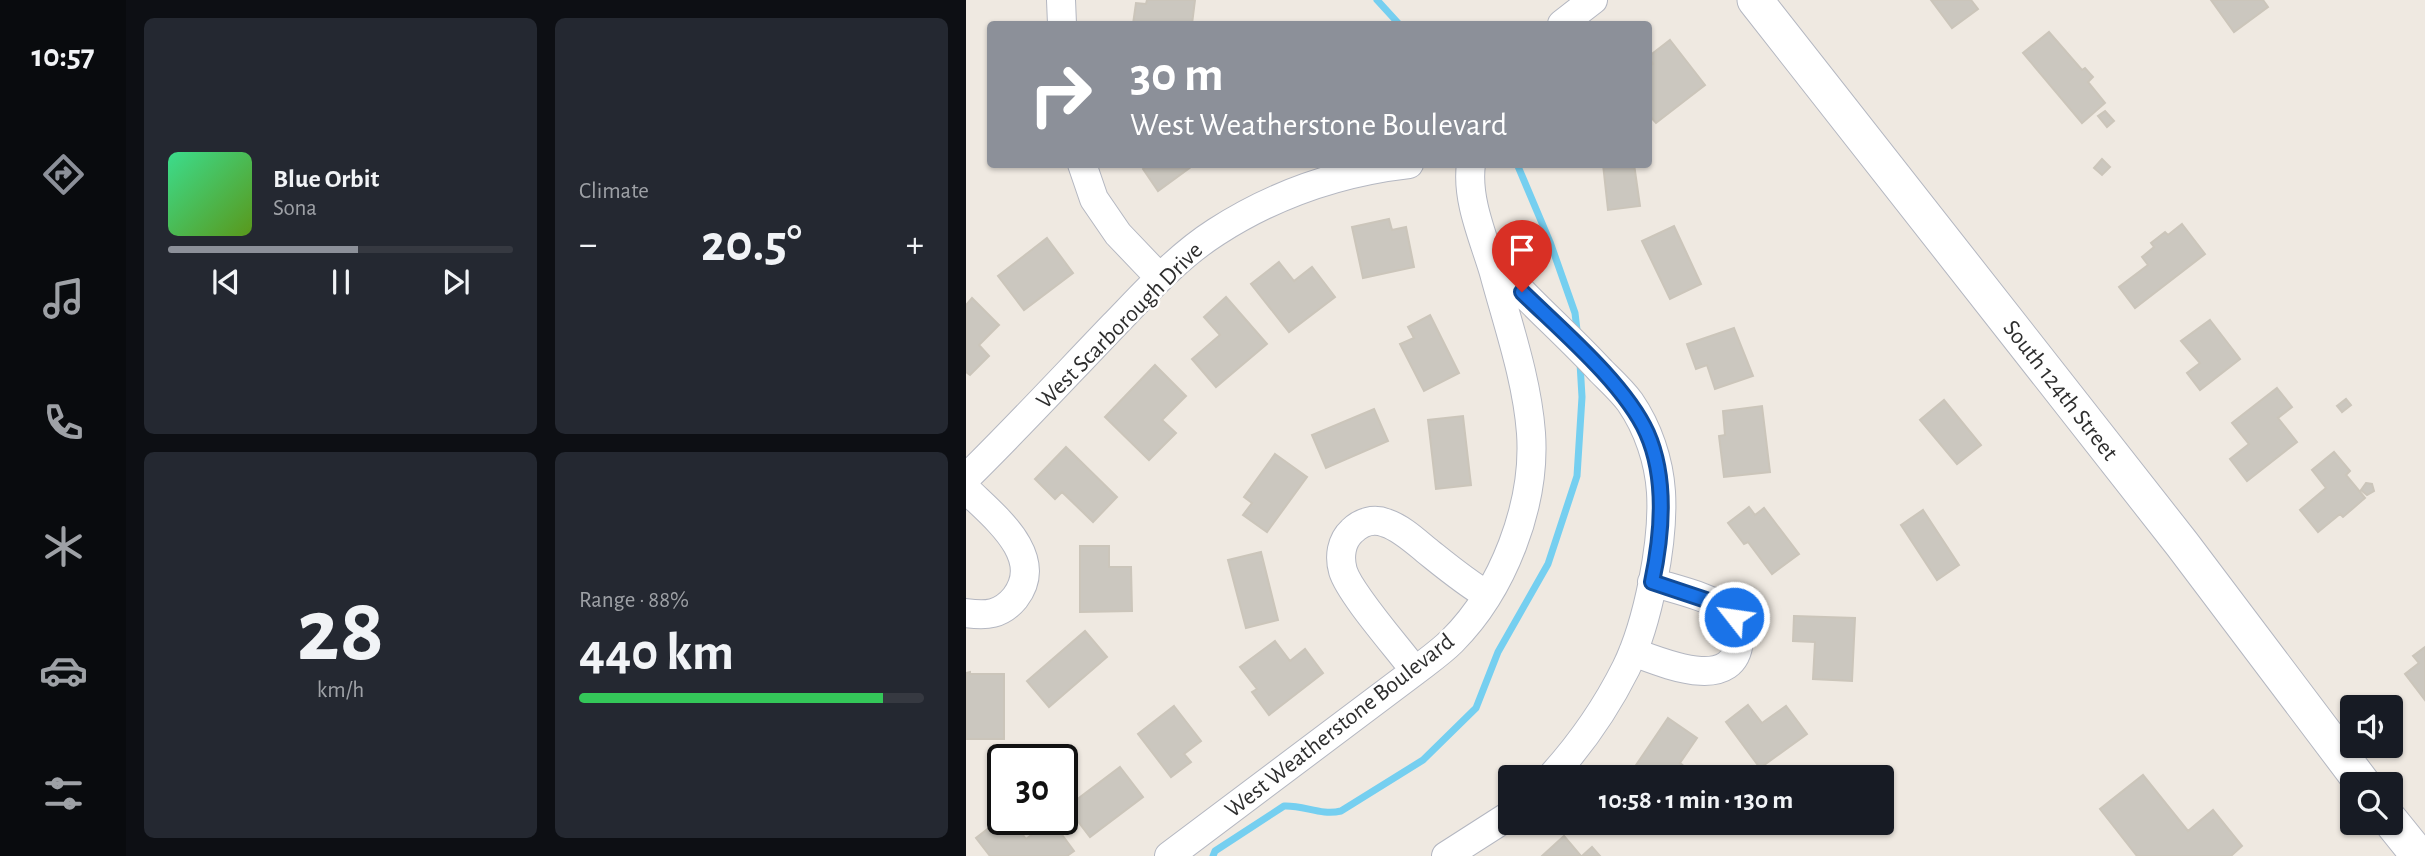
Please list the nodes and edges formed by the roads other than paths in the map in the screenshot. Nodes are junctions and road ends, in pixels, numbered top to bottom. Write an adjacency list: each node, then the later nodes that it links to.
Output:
1 (1061, 0): 4 (street)
2 (1593, 0): 5 (street)
3 (1755, 0): 19 (street, South 124th Street)
4 (1062, 21)
5 (1566, 21)
6 (1083, 168): 10 (street)
7 (1379, 168): 10 (street, West Scarborough Drive)
8 (1471, 168): 9 (street, West Weatherstone Boulevard)
9 (1489, 256): 13 (street, West Weatherstone Boulevard); 14 (street, West Weatherstone Boulevard)
10 (1160, 278): 11 (street, West Scarborough Drive)
11 (966, 478)
12 (966, 489): 15 (street)
13 (1652, 582): 16 (street, West Weatherstone Boulevard); 16 (street)
14 (1487, 595): 17 (street, West Weatherstone Boulevard); 17 (street)
15 (966, 613)
16 (1633, 652): 18 (street, West Weatherstone Boulevard)
17 (1415, 671): 22 (street, West Weatherstone Boulevard)
18 (1562, 765)
19 (2354, 772)
20 (1498, 823): 23 (street)
21 (2402, 835): 24 (street)
22 (1169, 856)
23 (1446, 856)
24 (2418, 856)

